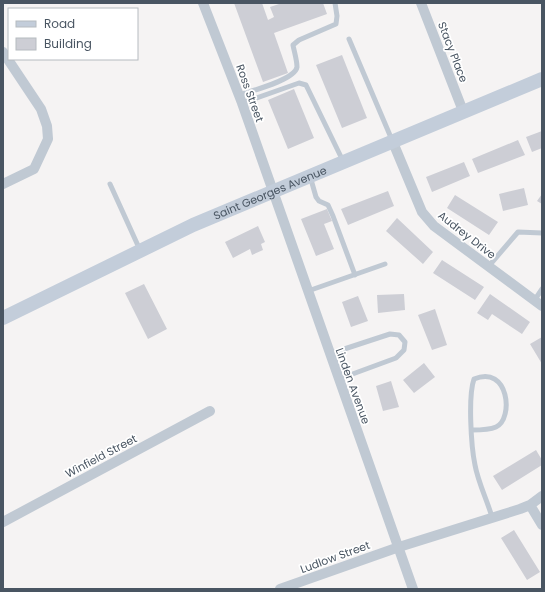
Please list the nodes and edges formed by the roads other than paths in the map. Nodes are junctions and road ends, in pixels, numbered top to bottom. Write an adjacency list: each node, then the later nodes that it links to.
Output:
1 (202, 3): 7 (street, Ross Street)
2 (335, 3): 7 (lane)
3 (421, 3): 8 (street, Stacy Place)
4 (349, 39): 9 (lane)
5 (8, 60): 12 (street)
6 (542, 79): 8 (main road, Saint Georges Avenue)
7 (240, 99): 10 (lane); 14 (street, Ross Street)
8 (463, 111): 9 (main road, Saint Georges Avenue)
9 (392, 140): 10 (main road, Saint Georges Avenue); 18 (street, Audrey Drive)
10 (343, 161): 11 (main road, Saint Georges Avenue)
11 (310, 176): 14 (main road, Saint Georges Avenue); 19 (lane)
12 (3, 184)
13 (110, 184): 16 (lane)
14 (272, 191): 16 (main road, Saint Georges Avenue); 21 (street, Linden Avenue)
15 (542, 233): 18 (lane)
16 (140, 251): 23 (main road, Saint Georges Avenue)
17 (385, 264): 19 (lane)
18 (488, 267): 22 (street, Audrey Drive)
19 (355, 275): 21 (lane)
20 (542, 289): 22 (lane)
21 (307, 291): 24 (street, Linden Avenue)
22 (538, 304)
23 (3, 318)
24 (329, 354): 25 (street, Linden Avenue); 25 (lane)
25 (338, 379): 33 (street, Linden Avenue)
26 (210, 411): 31 (street, Winfield Street)
27 (472, 430): 27 (lane); 30 (lane)
28 (542, 496): 29 (street)
29 (530, 505): 30 (street); 32 (street)
30 (492, 517): 33 (street)
31 (3, 522)
32 (542, 526)
33 (398, 547): 34 (street, Ludlow Street); 35 (street, Linden Avenue)
34 (280, 589)
35 (413, 589)

